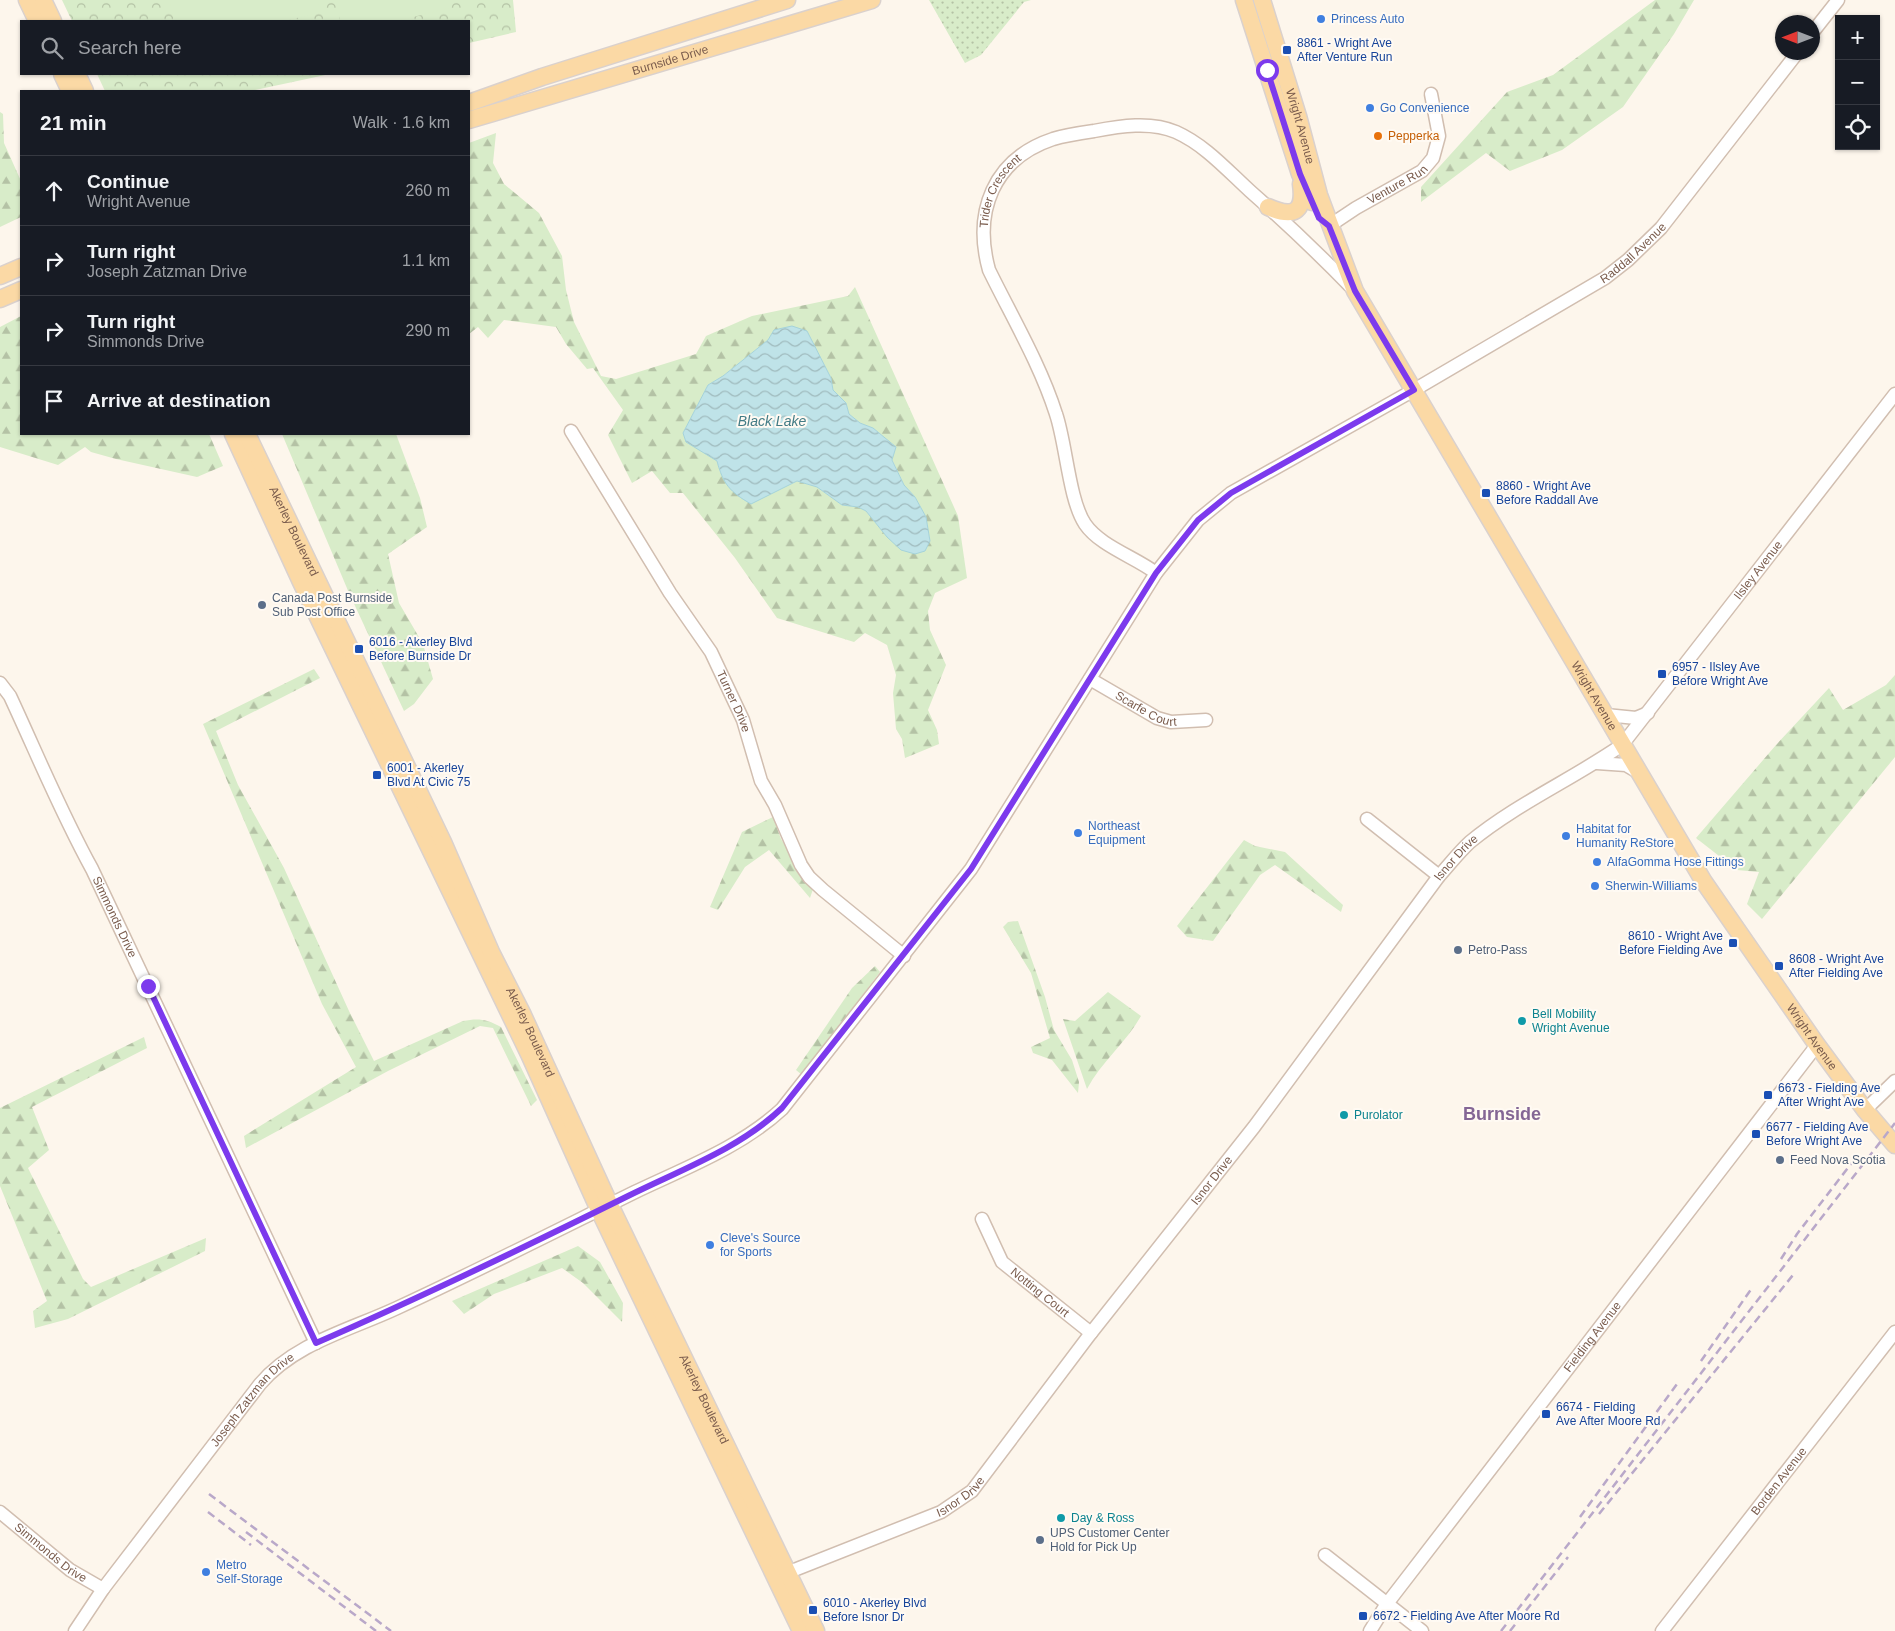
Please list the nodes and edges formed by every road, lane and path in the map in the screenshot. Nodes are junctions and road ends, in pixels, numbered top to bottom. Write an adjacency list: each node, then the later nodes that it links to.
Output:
1 (27, 0): 8 (main road)
2 (43, 0): 9 (main road)
3 (787, 0): 17 (main road, Burnside Drive)
4 (872, 0): 20 (main road, Burnside Drive)
5 (1244, 0): 18 (main road, Wright Avenue)
6 (1262, 0): 19 (main road, Wright Avenue)
7 (1838, 0): 10 (street)
8 (37, 20)
9 (52, 20)
10 (1820, 23)
11 (1792, 60): 29 (street, Raddall Avenue)
12 (62, 75): 14 (main road)
13 (77, 75): 15 (main road)
14 (70, 90)
15 (85, 90)
16 (1431, 94): 23 (street, Venture Run)
17 (470, 103)
18 (1277, 104): 19 (main road); 21 (main road, Wright Avenue)
19 (1298, 116): 23 (main road, Wright Avenue)
20 (470, 120)
21 (1300, 174): 22 (main road); 23 (main road, Wright Avenue)
22 (1268, 207): 27 (street, Trider Crescent); 34 (street, Trider Crescent)
23 (1329, 226): 27 (main road, Wright Avenue)
24 (20, 267): 25 (main road)
25 (0, 276)
26 (20, 290): 28 (main road)
27 (1355, 291): 29 (main road, Wright Avenue)
28 (0, 299)
29 (1414, 390): 34 (street, Joseph Zatzman Drive); 38 (main road, Wright Avenue)
30 (1895, 394): 37 (street, Ilsley Avenue)
31 (571, 431): 45 (street, Turner Drive)
32 (233, 435): 50 (main road, Akerley Boulevard)
33 (246, 435): 50 (main road, Akerley Boulevard)
34 (1156, 573): 35 (street, Joseph Zatzman Drive)
35 (1090, 680): 39 (street, Scarfe Court); 45 (street, Joseph Zatzman Drive)
36 (0, 683): 54 (street, Simmonds Drive)
37 (1650, 712): 38 (street); 40 (street, Ilsley Avenue)
38 (1606, 715): 40 (main road, Wright Avenue)
39 (1206, 720)
40 (1622, 745): 41 (street, Isnor Drive); 42 (main road, Wright Avenue)
41 (1596, 763): 42 (street); 44 (street, Isnor Drive)
42 (1638, 772): 46 (main road, Wright Avenue)
43 (1367, 819): 44 (street)
44 (1439, 876): 53 (street, Isnor Drive)
45 (904, 956): 50 (street, Joseph Zatzman Drive)
46 (1817, 1045): 48 (main road, Wright Avenue); 59 (street, Fielding Avenue)
47 (1895, 1081): 48 (street)
48 (1865, 1110): 49 (main road, Wright Avenue)
49 (1895, 1145)
50 (604, 1208): 54 (street, Joseph Zatzman Drive); 57 (main road, Akerley Boulevard)
51 (982, 1219): 53 (street, Notting Court)
52 (1895, 1332): 65 (street, Borden Avenue)
53 (1091, 1333): 57 (street, Isnor Drive)
54 (316, 1343): 58 (street, Joseph Zatzman Drive)
55 (0, 1512): 58 (street, Simmonds Drive)
56 (1325, 1555): 59 (street)
57 (782, 1575): 61 (main road, Akerley Boulevard); 62 (main road, Akerley Boulevard)
58 (103, 1589): 60 (street, Joseph Zatzman Drive)
59 (1386, 1605): 63 (street, Fielding Avenue); 64 (street)
60 (75, 1631)
61 (801, 1631)
62 (816, 1631)
63 (1370, 1631)
64 (1422, 1631)
65 (1662, 1631)

